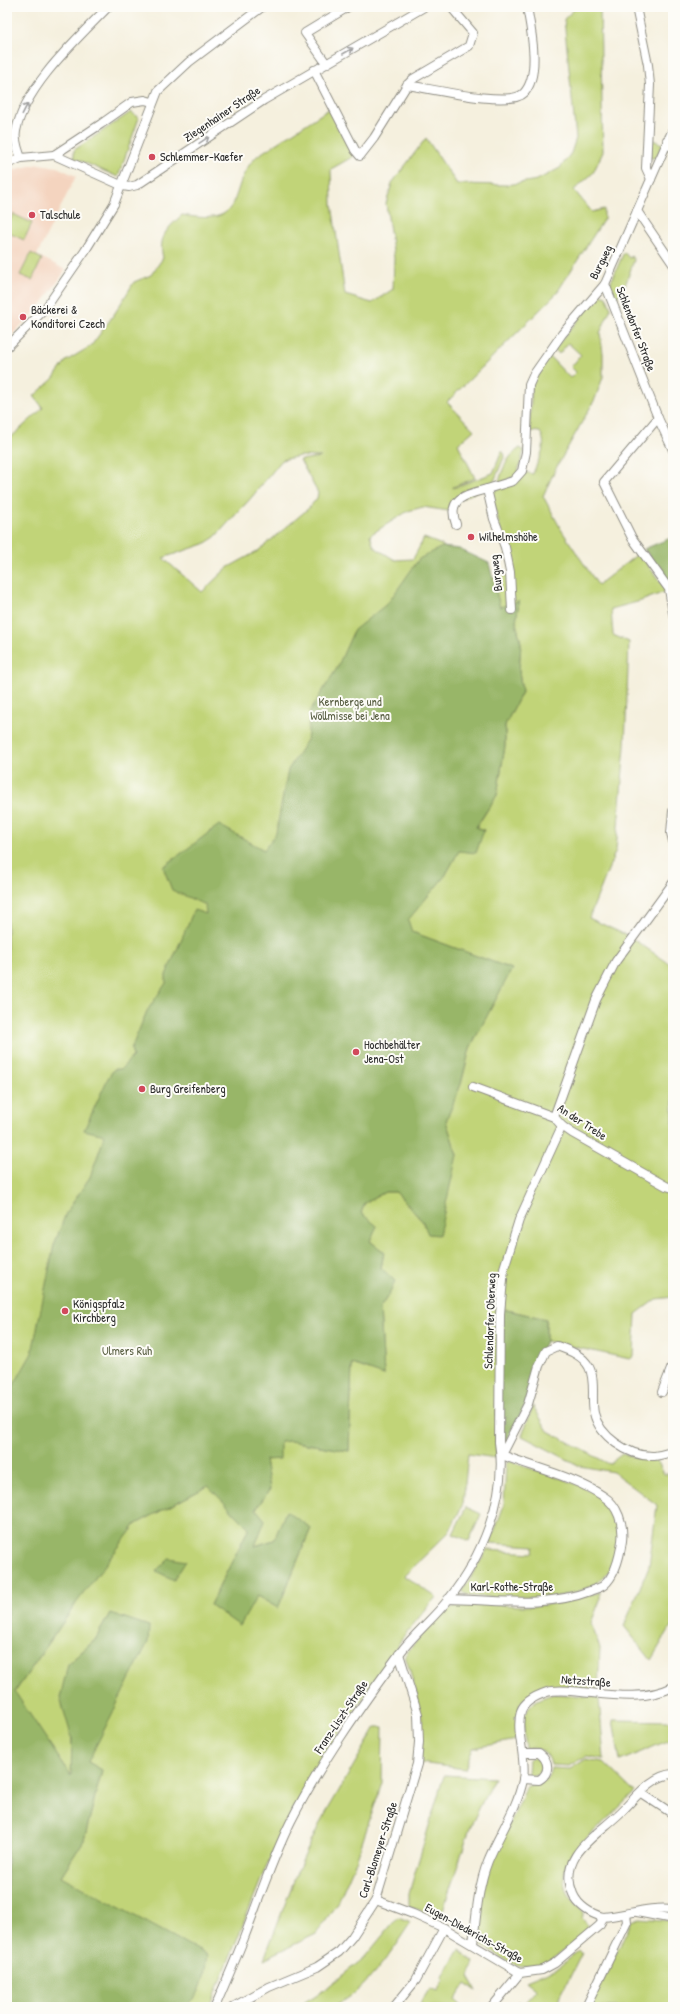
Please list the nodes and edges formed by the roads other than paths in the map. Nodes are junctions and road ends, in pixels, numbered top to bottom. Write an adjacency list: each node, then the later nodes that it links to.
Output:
1 (108, 7): 16 (street, one-way to 1)
2 (262, 7): 11 (street)
3 (348, 7): 8 (street)
4 (424, 7): 8 (street, Ziegenhainer Straße, one-way to 4)
5 (451, 7): 10 (street)
6 (527, 7): 10 (street)
7 (636, 7): 18 (street)
8 (326, 63): 9 (street, Ziegenhainer Straße)
9 (314, 70): 10 (street); 19 (street, Ziegenhainer Straße, one-way to 9)
10 (407, 85)
11 (152, 102): 15 (street); 19 (street)
12 (673, 129): 13 (street, Burgweg)
13 (667, 140): 14 (street); 18 (street, Burgweg)
14 (673, 149)
15 (54, 155): 16 (street); 19 (street)
16 (21, 158): 17 (street)
17 (7, 164)
18 (651, 179): 20 (street, Burgweg)
19 (123, 186): 23 (street)
20 (637, 211): 21 (street); 22 (street, Burgweg)
21 (673, 264)
22 (605, 284): 24 (street, Schlendorfer Straße); 26 (street, Burgweg)
23 (7, 347)
24 (658, 418): 25 (street, Schlendorfer Straße); 29 (street)
25 (673, 450)
26 (487, 489): 27 (street, Burgweg); 28 (street, Burgweg)
27 (456, 524)
28 (512, 610)
29 (673, 613)
30 (673, 811): 31 (street)
31 (673, 841)
32 (673, 884): 34 (street)
33 (473, 1087): 34 (street, An der Trebe)
34 (554, 1117): 35 (street, An der Trebe)
35 (562, 1126): 36 (street, An der Trebe); 40 (street, Schlendorfer Oberweg)
36 (673, 1188)
37 (673, 1364): 38 (street)
38 (662, 1392)
39 (673, 1452): 40 (street)
40 (502, 1455): 41 (street, Franz-Liszt-Straße); 41 (street, Karl-Rothe-Straße)
41 (448, 1599): 42 (street, Franz-Liszt-Straße)
42 (399, 1654): 49 (street, Carl-Blomeyer-Straße); 58 (street, Franz-Liszt-Straße)
43 (673, 1687): 44 (street, Netzstraße)
44 (523, 1753): 46 (street, Netzstraße); 46 (street)
45 (673, 1774): 47 (street)
46 (523, 1779): 56 (street, Netzstraße)
47 (641, 1793): 48 (street); 53 (street)
48 (673, 1814)
49 (376, 1900): 55 (street, Eugen-Diederichs-Straße); 59 (street, Carl-Blomeyer-Straße)
50 (673, 1909): 51 (street)
51 (638, 1912): 52 (street); 54 (street)
52 (626, 1914): 53 (street); 62 (street)
53 (603, 1917): 57 (street, Eugen-Diederichs-Straße)
54 (673, 1919)
55 (444, 1928): 56 (street, Eugen-Diederichs-Straße); 60 (street)
56 (473, 1944): 57 (street, Eugen-Diederichs-Straße)
57 (520, 1973): 61 (street)
58 (215, 2007)
59 (233, 2007)
60 (394, 2007)
61 (492, 2007)
62 (586, 2007)

